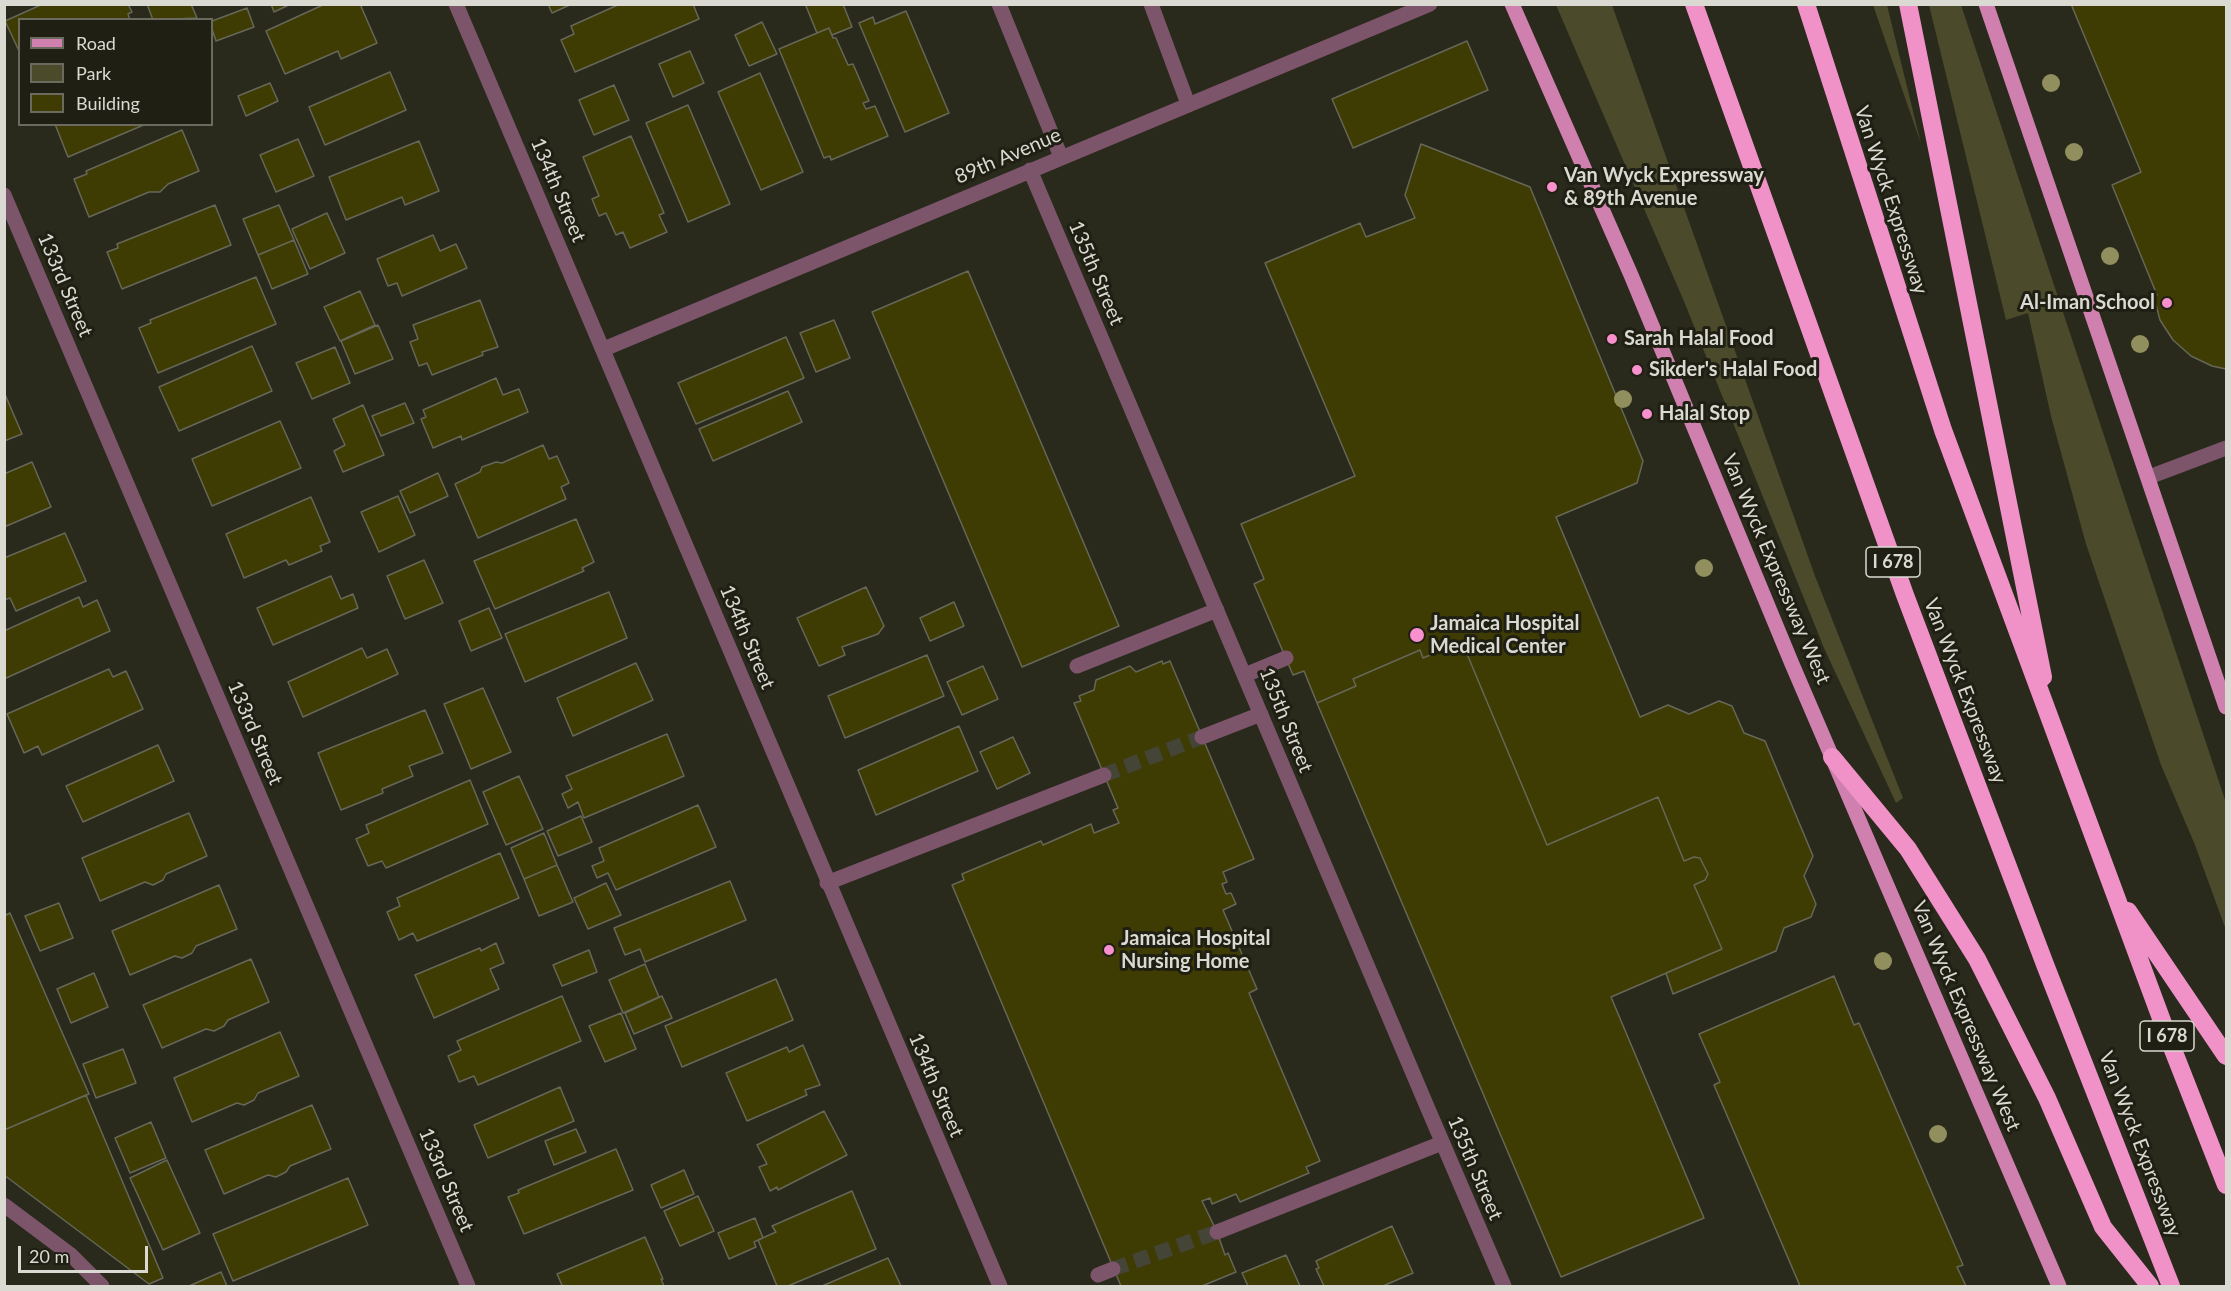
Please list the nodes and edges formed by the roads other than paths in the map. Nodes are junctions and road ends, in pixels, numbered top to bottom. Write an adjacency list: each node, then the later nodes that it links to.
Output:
1 (456, 4): 14 (street, 134th Street)
2 (999, 4): 11 (street)
3 (1151, 4): 10 (street)
4 (1430, 4): 10 (street, 89th Avenue)
5 (1512, 4): 25 (main road, Van Wyck Expressway West)
6 (1694, 4): 42 (highway, Van Wyck Expressway / I 678)
7 (1806, 4): 23 (highway, Van Wyck Expressway / I 678)
8 (1908, 4): 23 (highway)
9 (1986, 4): 16 (main road)
10 (1188, 104): 11 (street, 89th Avenue)
11 (1061, 158): 12 (street, 89th Avenue)
12 (1030, 170): 14 (street, 89th Avenue); 17 (street, 135th Street)
13 (4, 195): 37 (street, 133rd Street)
14 (604, 349): 27 (street, 134th Street)
15 (2226, 448): 16 (street)
16 (2149, 477): 21 (main road)
17 (1217, 610): 19 (street); 20 (street, 135th Street)
18 (1286, 658): 20 (street)
19 (1077, 666)
20 (1245, 675): 22 (street, 135th Street)
21 (2226, 707)
22 (1261, 714): 24 (street); 30 (street, 135th Street)
23 (2055, 735): 28 (highway, Van Wyck Expressway / I 678)
24 (1202, 737)
25 (1832, 757): 40 (main road, Van Wyck Expressway West); 41 (highway)
26 (1104, 775): 27 (street)
27 (827, 883): 38 (street, 134th Street)
28 (2111, 885): 29 (highway); 31 (highway, Van Wyck Expressway / I 678)
29 (2226, 1056)
30 (1442, 1143): 33 (street); 39 (street, 135th Street)
31 (2226, 1185)
32 (4, 1205): 36 (street)
33 (1217, 1232)
34 (1113, 1269): 35 (street)
35 (1098, 1275)
36 (102, 1287)
37 (468, 1287)
38 (1000, 1287)
39 (1504, 1287)
40 (2059, 1287)
41 (2150, 1287)
42 (2171, 1287)

